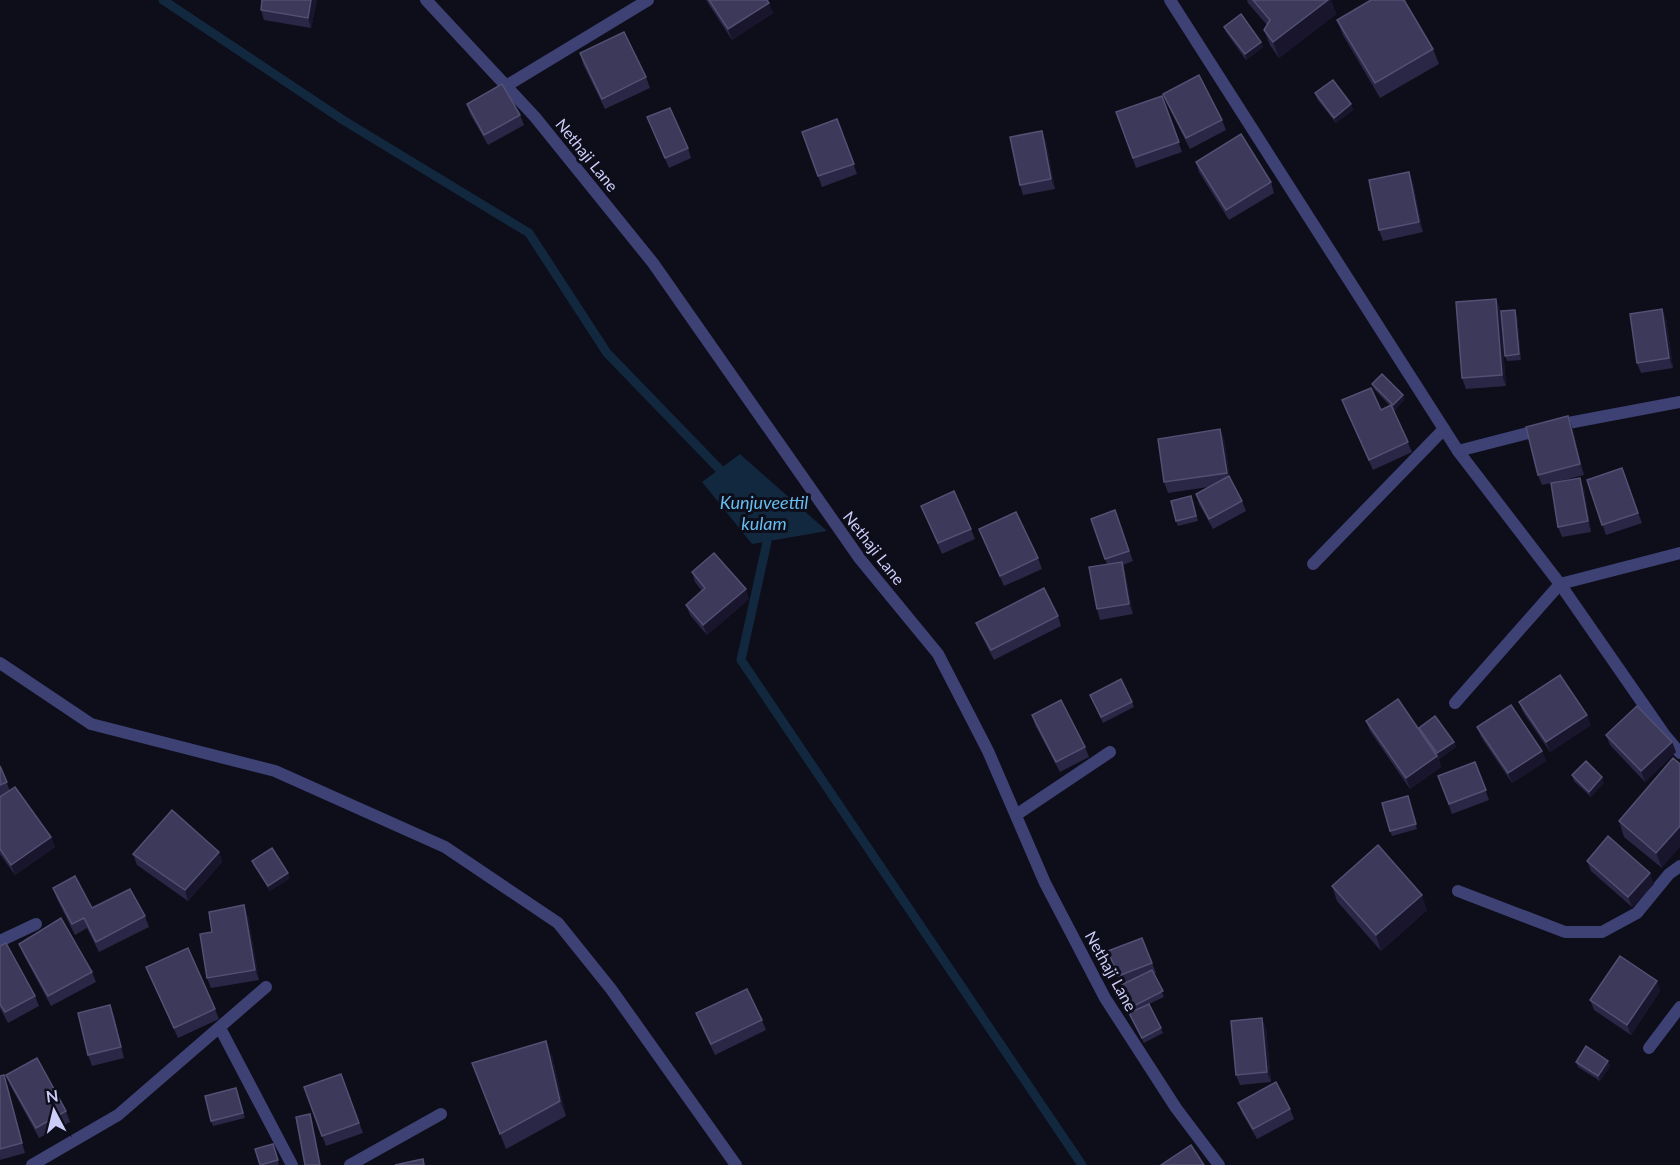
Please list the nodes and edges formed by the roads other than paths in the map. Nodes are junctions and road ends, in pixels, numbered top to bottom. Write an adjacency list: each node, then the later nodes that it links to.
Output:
1 (426, 0): 4 (street, Nethaji Lane)
2 (648, 0): 4 (street)
3 (1170, 0): 6 (street)
4 (506, 86): 15 (street, Nethaji Lane)
5 (1680, 402): 7 (street)
6 (1444, 429): 7 (street); 9 (street)
7 (1458, 451): 10 (street)
8 (1680, 553): 10 (street)
9 (1313, 564)
10 (1560, 584): 12 (street); 14 (street)
11 (0, 663): 28 (street)
12 (1455, 703)
13 (1110, 752): 15 (street)
14 (1680, 753)
15 (1016, 815): 29 (street, Nethaji Lane)
16 (1680, 866): 17 (street)
17 (1458, 891)
18 (36, 924): 19 (street)
19 (0, 941)
20 (266, 987): 22 (street)
21 (1680, 1007): 23 (street)
22 (220, 1028): 25 (street); 26 (street)
23 (1649, 1047)
24 (441, 1114): 27 (street)
25 (32, 1165)
26 (292, 1165)
27 (350, 1165)
28 (736, 1165)
29 (1219, 1165)

